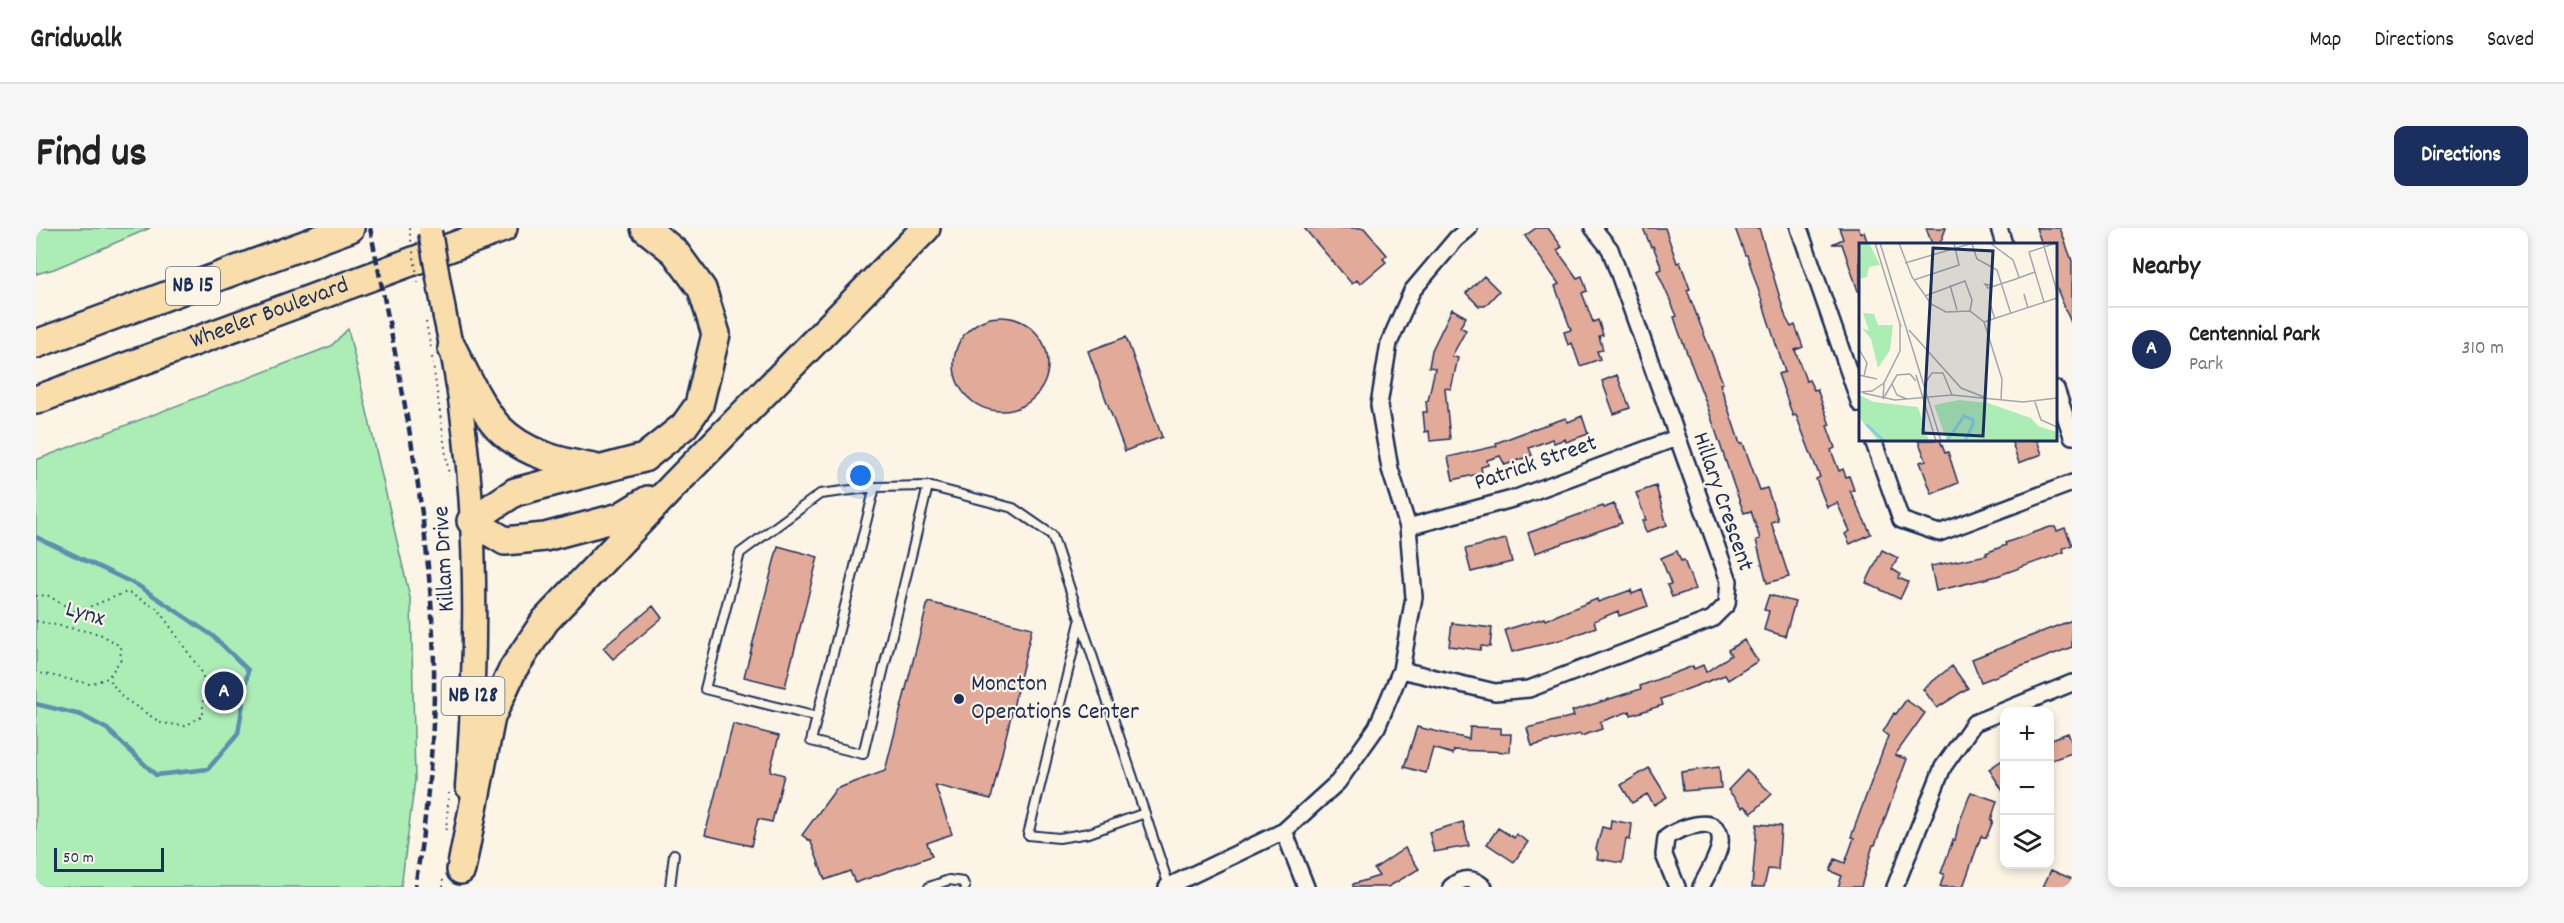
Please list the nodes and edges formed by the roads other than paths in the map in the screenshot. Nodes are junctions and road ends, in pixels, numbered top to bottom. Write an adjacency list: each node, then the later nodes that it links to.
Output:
1 (351, 228): 11 (highway, NB 15)
2 (645, 228): 19 (highway)
3 (926, 228): 21 (highway)
4 (1469, 228): 25 (street)
5 (1593, 228): 17 (street, Hillary Crescent)
6 (1799, 228): 15 (street)
7 (1999, 228): 10 (street)
8 (506, 229): 14 (highway, Wheeler Boulevard / NB 15)
9 (429, 230): 12 (main road, Killam Drive / NB 128, bridge)
10 (2004, 243)
11 (36, 344)
12 (441, 348): 19 (highway); 24 (main road, Killam Drive / NB 128)
13 (2057, 395): 16 (street)
14 (36, 400)
15 (1859, 401)
16 (2072, 436)
17 (1676, 438): 25 (street, Patrick Street); 27 (street, Hillary Crescent)
18 (1873, 441): 20 (street)
19 (601, 470): 24 (highway)
20 (2072, 483)
21 (675, 484): 24 (highway); 33 (highway)
22 (928, 486): 23 (lane); 26 (lane); 29 (lane)
23 (875, 488): 29 (lane); 29 (lane)
24 (471, 521): 33 (main road, Killam Drive / NB 128)
25 (1408, 527): 27 (street)
26 (1081, 620): 30 (lane); 30 (lane)
27 (1401, 669): 31 (street)
28 (2072, 683): 43 (street)
29 (817, 717)
30 (1145, 813): 34 (lane)
31 (1284, 831): 34 (street); 38 (street)
32 (674, 854): 35 (lane)
33 (452, 880)
34 (1168, 886)
35 (670, 887)
36 (929, 887): 37 (lane)
37 (965, 887)
38 (1306, 887)
39 (1451, 887): 40 (street)
40 (1484, 887)
41 (1677, 887): 42 (street)
42 (1701, 887)
43 (1895, 887)

